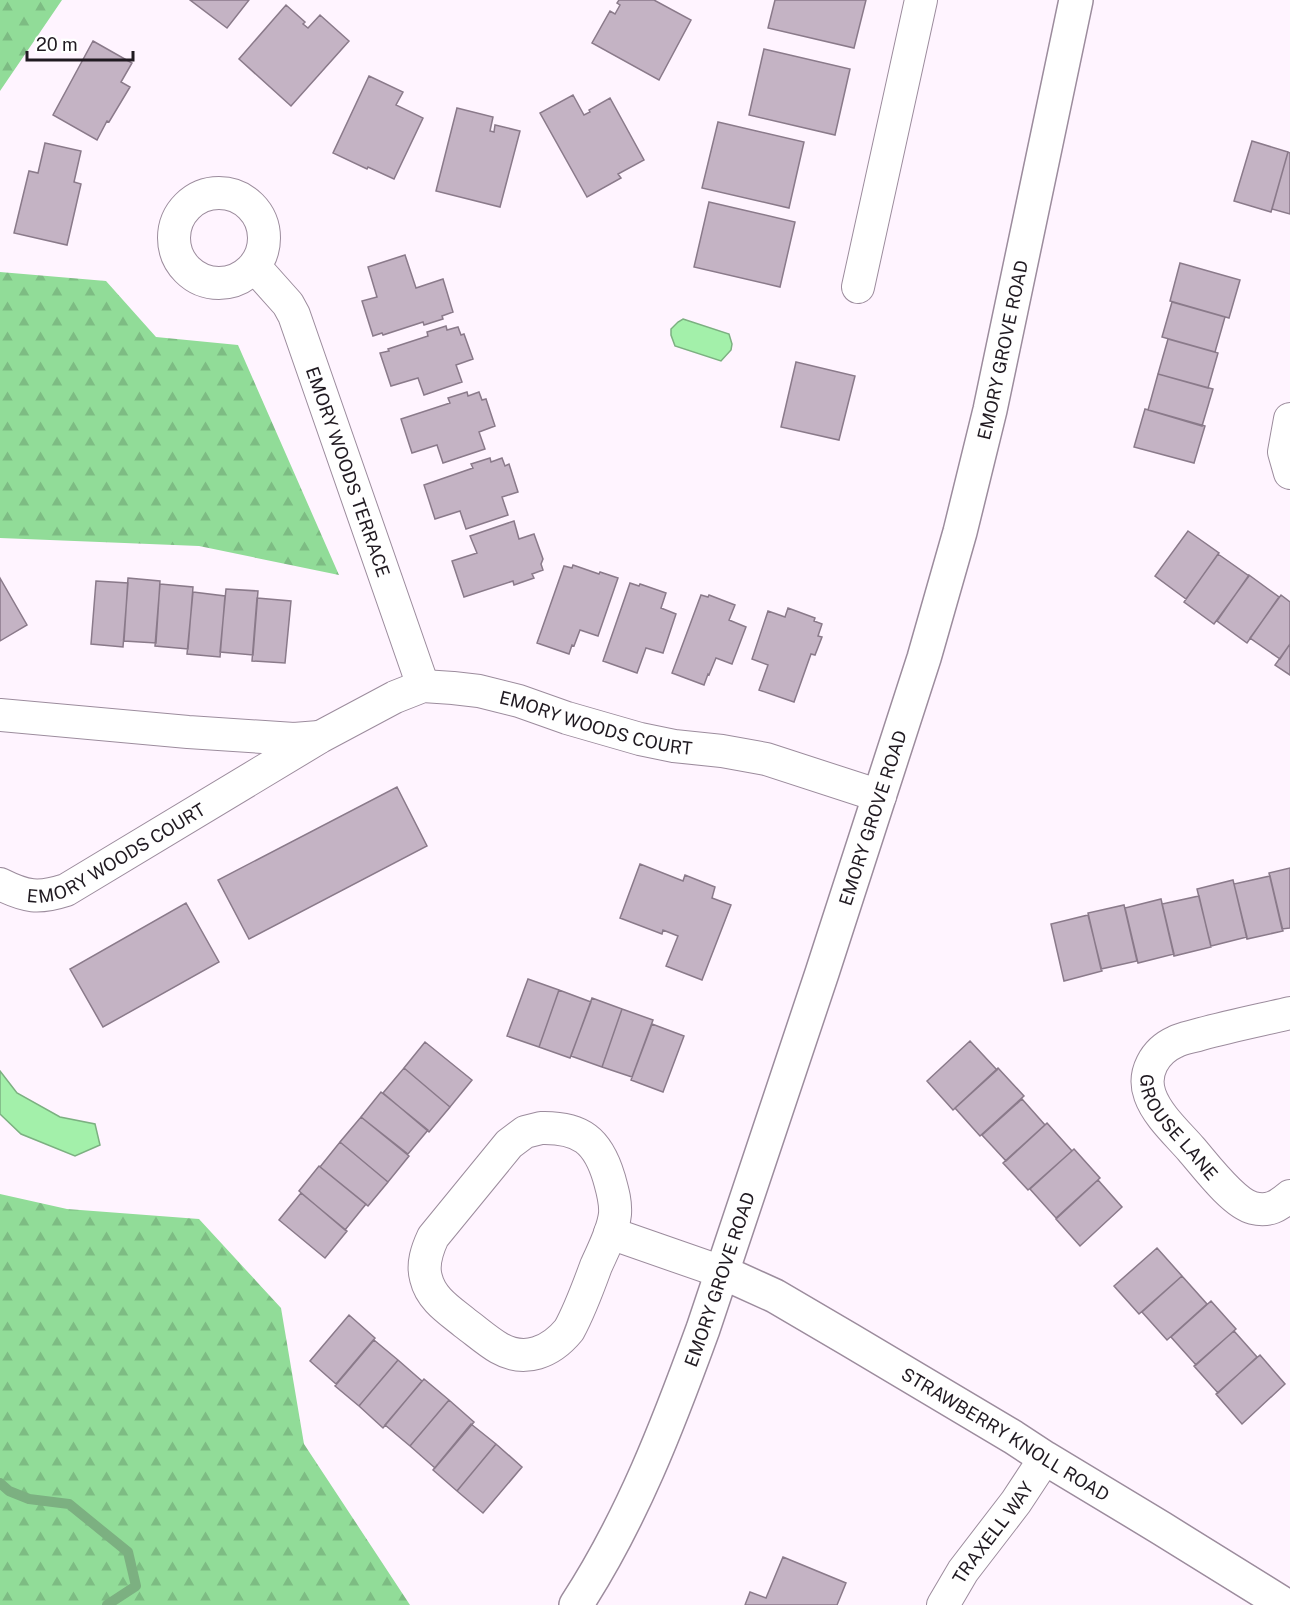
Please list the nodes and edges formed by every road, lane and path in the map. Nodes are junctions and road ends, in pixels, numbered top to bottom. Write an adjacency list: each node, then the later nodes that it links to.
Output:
1 (921, 0): 4 (street)
2 (1076, 0): 10 (street, EMORY GROVE ROAD)
3 (255, 267): 7 (street, EMORY WOODS TERRACE)
4 (858, 287)
5 (1290, 419): 6 (street)
6 (1290, 473)
7 (423, 686): 9 (street, EMORY WOODS COURT); 10 (street, EMORY WOODS COURT)
8 (0, 715): 9 (street, EMORY WOODS COURT)
9 (320, 737): 11 (street, EMORY WOODS COURT)
10 (880, 796): 15 (street, EMORY GROVE ROAD)
11 (0, 884)
12 (1290, 1013): 13 (street, GROUSE LANE)
13 (1290, 1196)
14 (610, 1233): 14 (street); 15 (street)
15 (722, 1272): 16 (street, STRAWBERRY KNOLL ROAD); 17 (street, EMORY GROVE ROAD)
16 (1045, 1458): 18 (street, TRAXELL WAY); 19 (street, STRAWBERRY KNOLL ROAD)
17 (576, 1605)
18 (943, 1605)
19 (1285, 1605)

